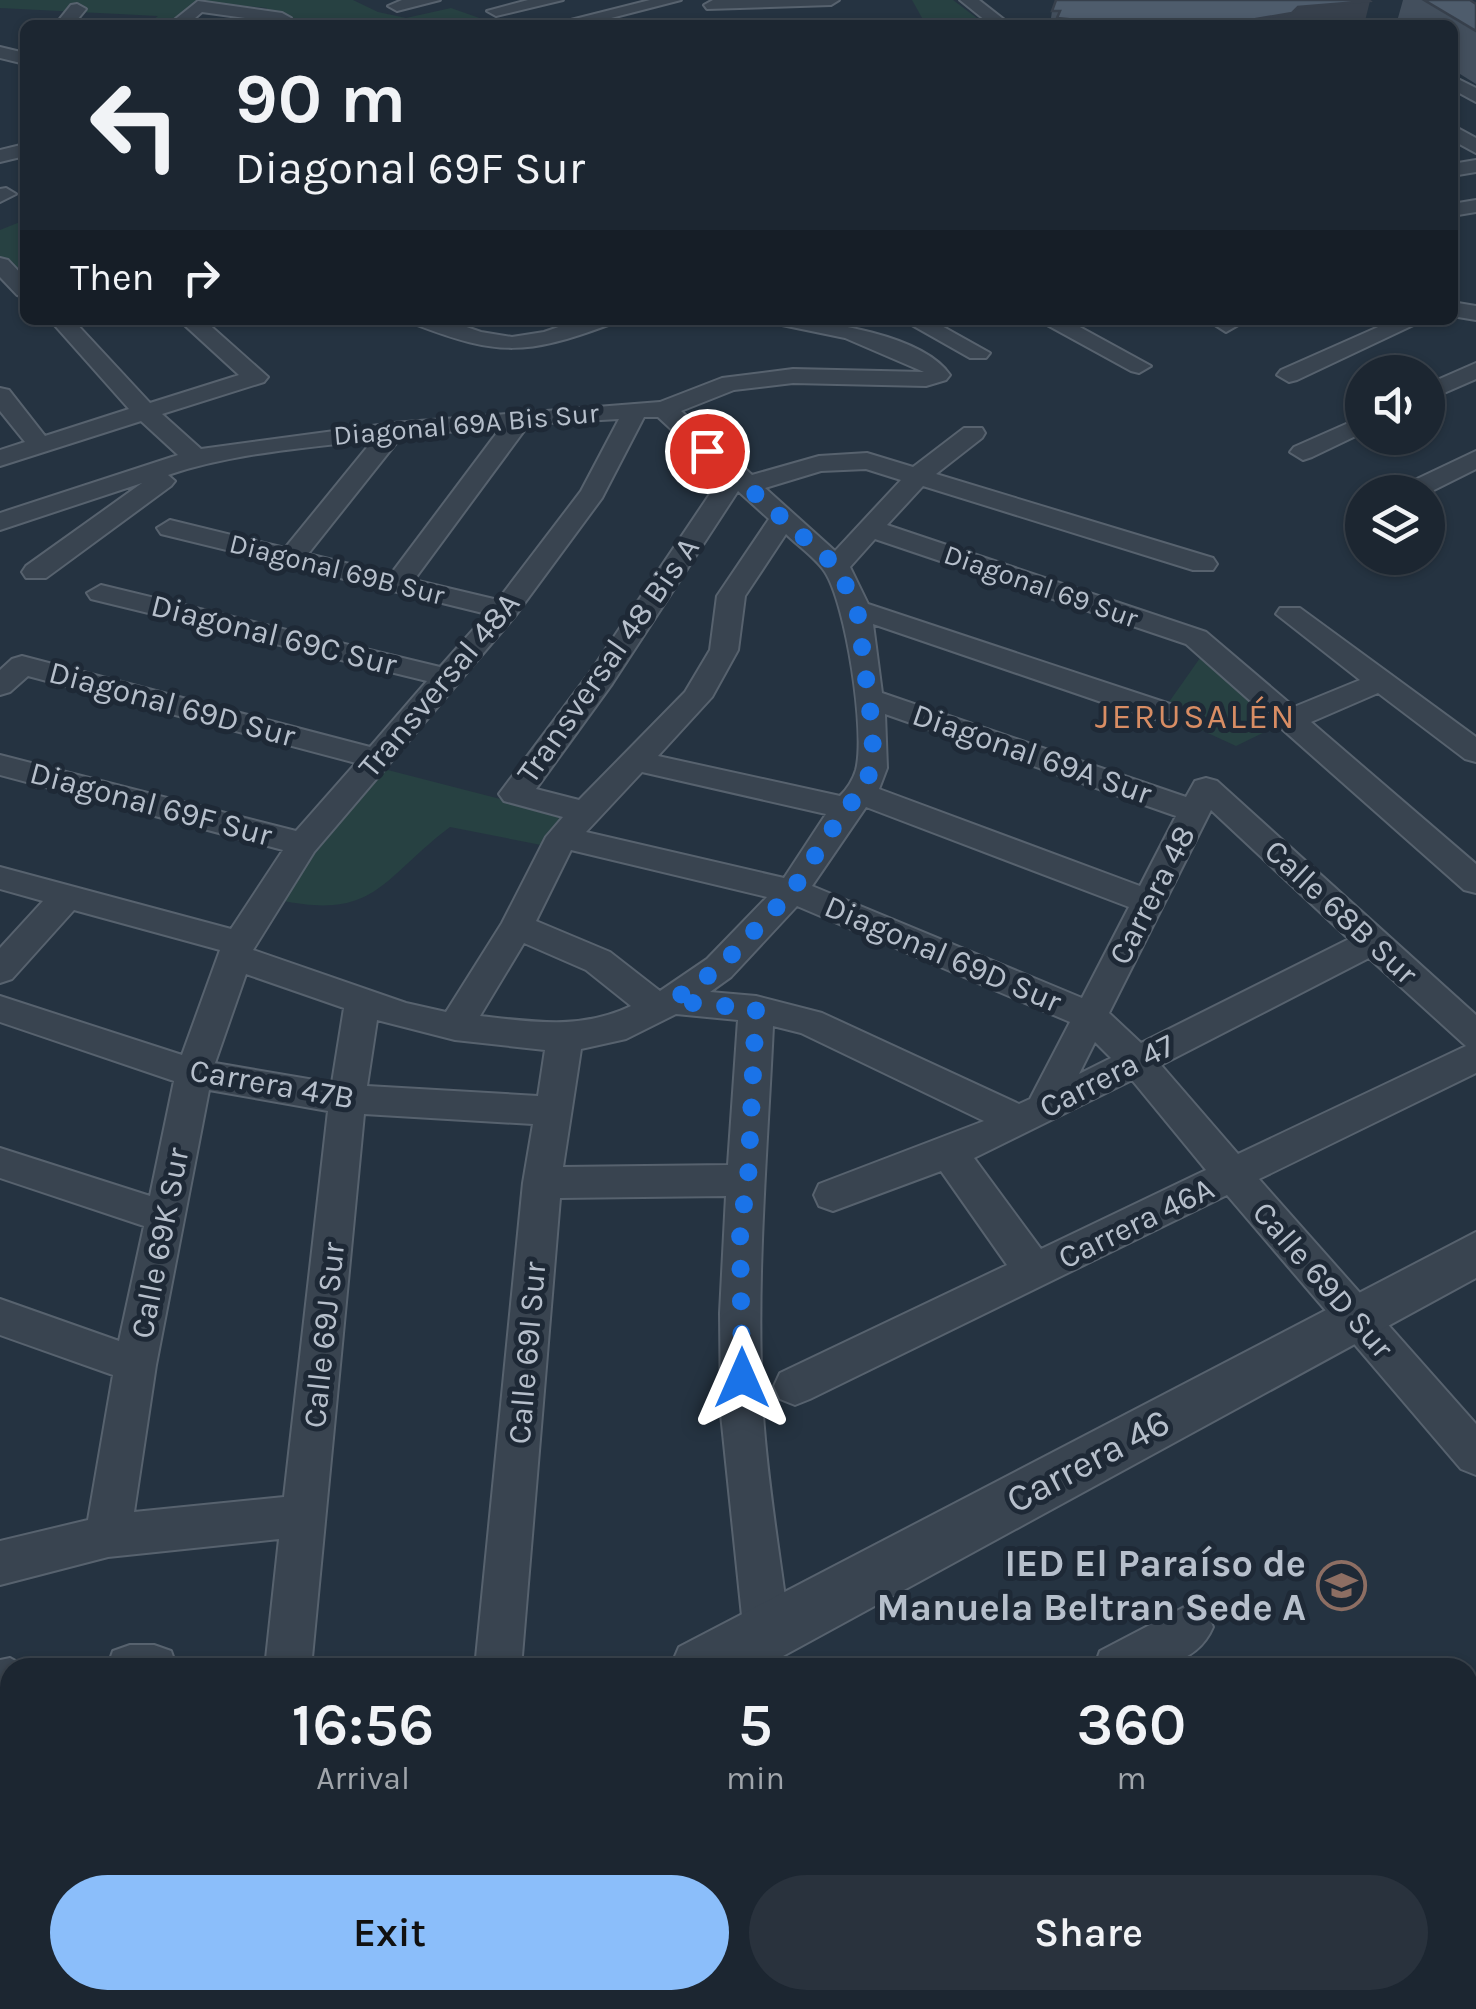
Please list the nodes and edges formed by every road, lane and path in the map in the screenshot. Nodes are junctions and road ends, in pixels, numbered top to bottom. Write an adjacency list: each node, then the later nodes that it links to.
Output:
1 (432, 0): 8 (street)
2 (555, 0): 10 (street)
3 (590, 0): 11 (street)
4 (673, 0): 11 (street)
5 (832, 0): 7 (street)
6 (968, 0): 18 (street)
7 (709, 3): 17 (street)
8 (397, 6)
9 (77, 9): 13 (street)
10 (496, 11)
11 (614, 13): 15 (street); 16 (street)
12 (279, 15): 14 (street)
13 (68, 20)
14 (183, 20)
15 (582, 20)
16 (628, 20)
17 (733, 20)
18 (995, 20)
19 (0, 262): 20 (street)
20 (20, 284)
21 (67, 325): 36 (street)
22 (196, 325): 36 (street)
23 (437, 325): 24 (street)
24 (587, 325)
25 (814, 325): 35 (street, Diagonal 69A Bis Sur)
26 (923, 325): 29 (street)
27 (1072, 325): 30 (street)
28 (1402, 325): 32 (street)
29 (978, 354)
30 (1138, 366)
31 (1476, 370): 33 (street)
32 (1289, 375)
33 (1445, 385)
34 (0, 395): 41 (street)
35 (650, 409): 37 (street, Diagonal 69A Bis Sur); 48 (street); 60 (street, Transversal 48A)
36 (145, 412): 41 (street); 43 (street)
37 (522, 417): 38 (street, Diagonal 69A Bis Sur); 57 (street)
38 (394, 430): 43 (street, Diagonal 69A Bis Sur); 53 (street)
39 (1345, 432): 42 (street)
40 (973, 433): 46 (street)
41 (40, 445): 44 (street)
42 (1303, 452)
43 (196, 457): 50 (street, Diagonal 69A Bis Sur); 56 (street)
44 (0, 458)
45 (1476, 460): 47 (street)
46 (920, 474): 48 (street); 52 (street); 54 (street)
47 (1445, 475)
48 (740, 480): 49 (street); 72 (street, Transversal 48 Bis A)
49 (784, 517): 55 (street); 70 (street)
50 (0, 522)
51 (170, 528): 53 (street, Diagonal 69B Sur)
52 (872, 530): 55 (street); 67 (street, Diagonal 69 Sur)
53 (291, 558): 57 (street, Diagonal 69B Sur)
54 (1203, 564)
55 (836, 566): 59 (street)
56 (36, 572)
57 (397, 584): 60 (street, Diagonal 69B Sur)
58 (102, 592): 63 (street, Diagonal 69C Sur)
59 (857, 608): 65 (street); 66 (street)
60 (505, 610): 63 (street, Transversal 48A)
61 (1290, 614): 64 (street)
62 (11, 676): 69 (street, Diagonal 69D Sur)
63 (446, 676): 69 (street, Transversal 48A)
64 (1384, 680): 67 (street); 68 (street)
65 (870, 698): 73 (street, Diagonal 69A Sur); 74 (street)
66 (1162, 712)
67 (1290, 720): 78 (street, Diagonal 69 Sur)
68 (1476, 752)
69 (379, 758): 76 (street, Transversal 48A)
70 (633, 760): 74 (street); 75 (street)
71 (0, 765): 76 (street, Diagonal 69F Sur)
72 (515, 794): 75 (street, Diagonal 69D Sur)
73 (1200, 799): 81 (street, Carrera 48); 83 (street, Calle 68B Sur)
74 (853, 801): 79 (street); 81 (street)
75 (572, 825): 79 (street, Diagonal 69D Sur); 82 (street)
76 (303, 844): 84 (street, Transversal 48A)
77 (0, 878): 80 (street)
78 (1476, 882)
79 (792, 891): 87 (street); 90 (street, Diagonal 69D Sur)
80 (67, 896): 84 (street); 85 (street)
81 (1148, 902): 90 (street, Carrera 48)
82 (517, 926): 87 (street); 91 (street)
83 (1373, 941): 92 (street, Calle 68B Sur); 95 (street, Carrera 47)
84 (237, 950): 86 (street); 96 (street, Calle 69K Sur)
85 (0, 970)
86 (362, 1002): 91 (street); 97 (street, Calle 69J Sur)
87 (666, 1005): 89 (street); 93 (street)
88 (0, 1009): 96 (street, Carrera 47B)
89 (756, 1009): 99 (street); 103 (street)
90 (1090, 1016): 95 (street, Calle 69D Sur); 99 (street, Carrera 48)
91 (455, 1027): 93 (street)
92 (1476, 1036)
93 (564, 1039): 98 (street, Calle 69I Sur)
94 (1476, 1057): 102 (street, Carrera 46A)
95 (1137, 1061): 99 (street, Carrera 47); 102 (street, Calle 69D Sur)
96 (194, 1073): 97 (street, Carrera 47B); 106 (street, Calle 69K Sur)
97 (347, 1101): 98 (street, Carrera 47B); 114 (street, Calle 69J Sur)
98 (553, 1111): 104 (street, Calle 69I Sur)
99 (1031, 1115): 100 (street, Carrera 47)
100 (950, 1153): 105 (street, Carrera 47); 108 (street)
101 (0, 1164): 106 (street)
102 (1234, 1175): 108 (street, Carrera 46A); 110 (street, Calle 69D Sur)
103 (748, 1180): 104 (street); 118 (street)
104 (542, 1183): 120 (street, Calle 69I Sur)
105 (834, 1195)
106 (165, 1218): 111 (street, Calle 69K Sur)
107 (1476, 1253): 110 (street, Carrera 46)
108 (1035, 1272): 112 (street, Carrera 46A)
109 (0, 1317): 111 (street)
110 (1354, 1318): 113 (street, Calle 69D Sur); 118 (street, Carrera 46)
111 (136, 1365): 115 (street, Calle 69K Sur)
112 (795, 1386)
113 (1476, 1455)
114 (305, 1515): 115 (street); 119 (street, Calle 69J Sur)
115 (108, 1536): 116 (street)
116 (0, 1563)
117 (1190, 1627): 122 (street)
118 (767, 1635): 121 (street, Carrera 46)
119 (289, 1658)
120 (499, 1658)
121 (720, 1658)
122 (1135, 1658)

